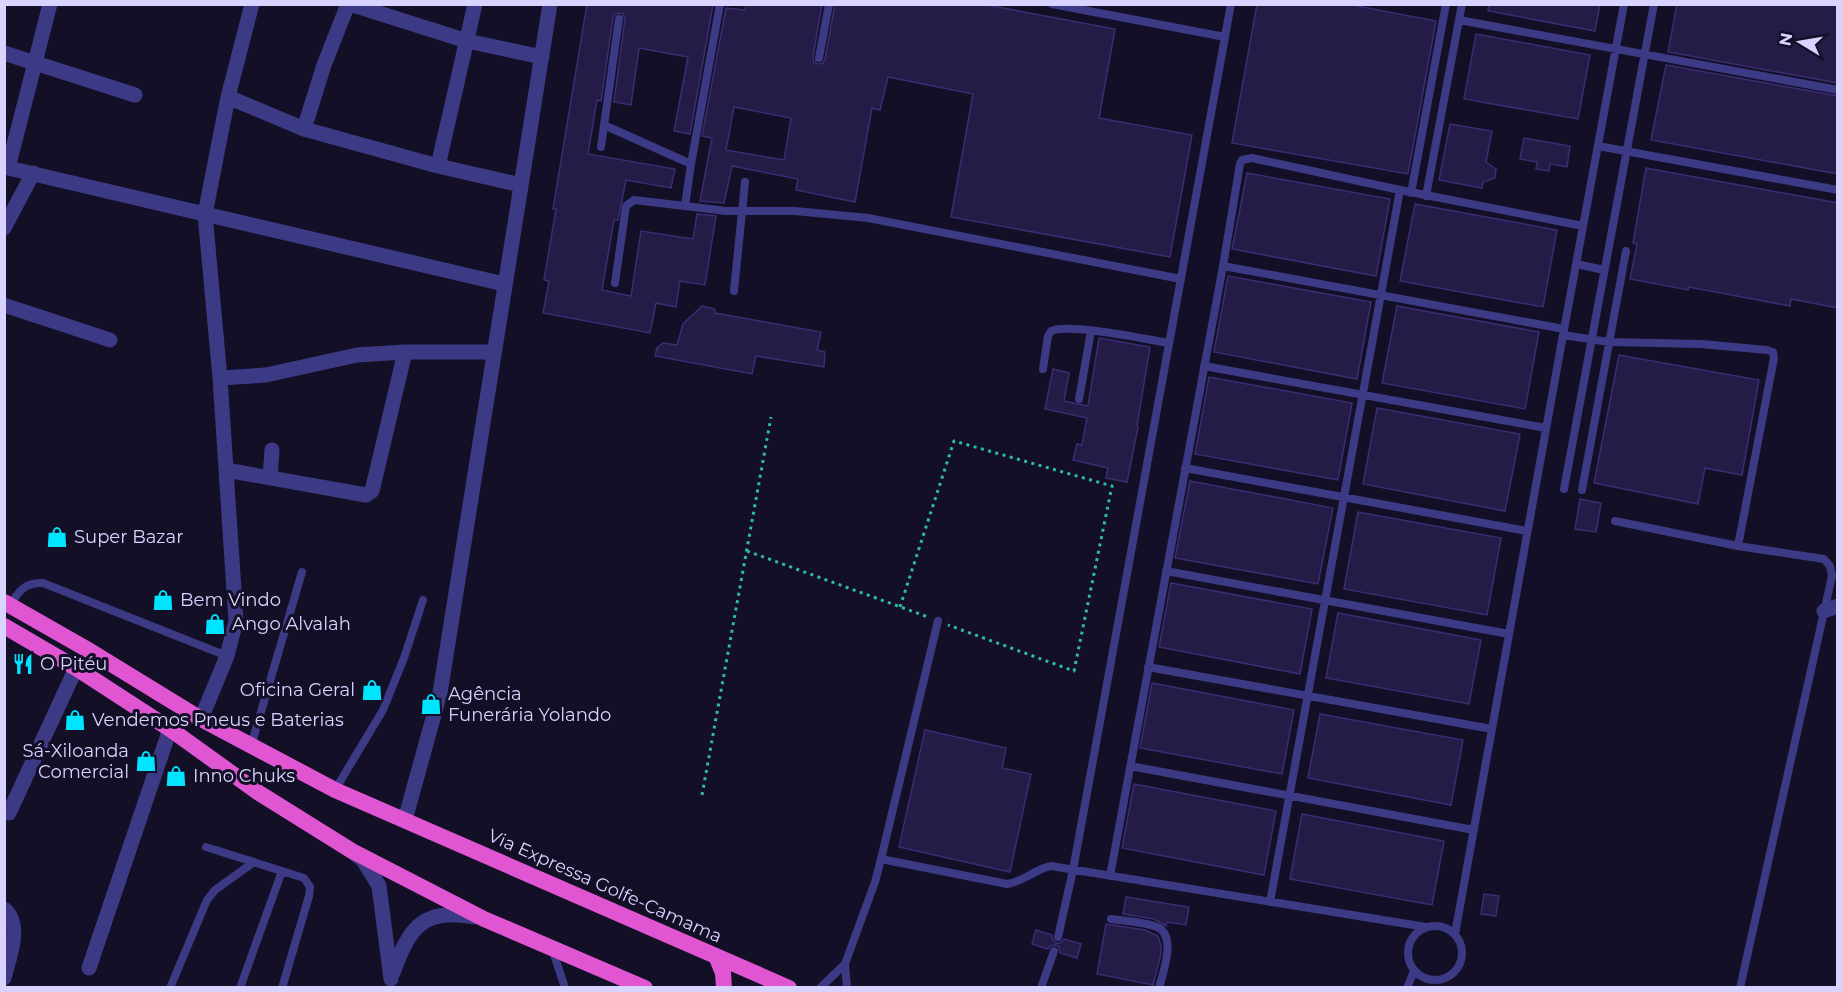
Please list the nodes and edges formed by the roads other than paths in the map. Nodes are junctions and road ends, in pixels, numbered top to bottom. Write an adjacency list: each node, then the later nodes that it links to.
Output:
1 (50, 4): 23 (street)
2 (252, 4): 26 (street)
3 (349, 4): 17 (street); 28 (street)
4 (475, 4): 17 (street)
5 (550, 4): 21 (street)
6 (720, 4): 32 (lane)
7 (829, 4): 22 (lane)
8 (1052, 4): 16 (lane)
9 (1231, 4): 16 (lane)
10 (1446, 4): 40 (lane)
11 (1462, 4): 15 (lane)
12 (1624, 4): 18 (lane)
13 (1654, 4): 20 (lane)
14 (619, 19): 27 (lane)
15 (1459, 20): 18 (lane); 41 (lane)
16 (1225, 37): 51 (lane)
17 (467, 41): 21 (street); 33 (street)
18 (1616, 50): 20 (lane); 29 (lane)
19 (4, 53): 23 (street)
20 (1644, 55): 24 (lane); 31 (lane)
21 (542, 57): 37 (street)
22 (819, 58)
23 (36, 63): 25 (street); 34 (street)
24 (1838, 90)
25 (135, 95)
26 (228, 97): 28 (street); 44 (street)
27 (604, 125): 30 (lane); 32 (lane)
28 (304, 129): 33 (street)
29 (1598, 146): 31 (lane); 45 (lane)
30 (601, 147)
31 (1626, 152): 39 (lane); 50 (lane)
32 (691, 164): 42 (lane)
33 (438, 166): 37 (street)
34 (6, 168): 35 (street)
35 (33, 173): 44 (street); 46 (street)
36 (745, 182): 43 (lane)
37 (522, 185): 53 (street)
38 (1400, 190): 40 (lane); 49 (lane); 55 (lane)
39 (1838, 190)
40 (1411, 193): 41 (lane)
41 (1426, 196): 45 (lane)
42 (685, 206): 43 (lane); 52 (lane)
43 (742, 212): 51 (lane); 54 (lane)
44 (205, 214): 53 (street); 67 (street)
45 (1583, 226): 48 (lane)
46 (4, 228)
47 (1626, 251): 61 (lane)
48 (1576, 264): 50 (lane); 58 (lane)
49 (1223, 266): 55 (lane); 65 (lane)
50 (1604, 270): 60 (lane)
51 (1181, 279): 62 (lane)
52 (615, 283)
53 (504, 284): 64 (street)
54 (734, 291)
55 (1382, 294): 58 (lane); 68 (lane)
56 (4, 305): 59 (street)
57 (1091, 331): 62 (lane); 66 (lane); 69 (lane)
58 (1563, 332): 60 (lane); 70 (lane)
59 (110, 340)
60 (1591, 340): 61 (lane); 75 (lane)
61 (1609, 342): 76 (lane); 80 (lane)
62 (1170, 343): 108 (lane)
63 (405, 352): 64 (street); 67 (street); 74 (street)
64 (494, 352): 102 (street)
65 (1204, 366): 68 (lane); 72 (lane)
66 (1043, 369)
67 (220, 378): 73 (street)
68 (1363, 395): 70 (lane); 77 (lane)
69 (1079, 399)
70 (1546, 428): 79 (lane)
71 (272, 450): 74 (street)
72 (1185, 468): 77 (lane); 81 (lane)
73 (226, 470): 74 (street); 90 (street)
74 (270, 478)
75 (1564, 489)
76 (1582, 490)
77 (1344, 497): 79 (lane); 84 (lane)
78 (1615, 521): 80 (lane)
79 (1527, 531): 89 (lane)
80 (1738, 546): 86 (lane)
81 (1166, 571): 84 (lane); 91 (lane)
82 (302, 572): 97 (lane)
83 (423, 600): 99 (lane)
84 (1325, 600): 89 (lane); 93 (lane)
85 (7, 603): 90 (lane); 94 (highway, Via Expressa Golfe-Camama)
86 (1831, 608): 139 (lane)
87 (938, 621): 106 (lane)
88 (4, 626): 92 (highway)
89 (1509, 634): 96 (lane)
90 (227, 656): 94 (street)
91 (1148, 667): 93 (lane); 98 (lane)
92 (76, 668): 95 (highway); 101 (street)
93 (1308, 696): 96 (lane); 100 (lane)
94 (201, 719): 97 (highway, Via Expressa Golfe-Camama)
95 (170, 729): 105 (highway); 122 (street)
96 (1492, 729): 103 (lane)
97 (251, 746): 99 (highway, Via Expressa Golfe-Camama)
98 (1130, 766): 100 (lane); 110 (lane)
99 (335, 790): 102 (highway, Via Expressa Golfe-Camama)
100 (1289, 796): 103 (lane); 111 (lane)
101 (9, 813)
102 (405, 820): 120 (highway, Via Expressa Golfe-Camama)
103 (1474, 830): 116 (lane)
104 (206, 847): 107 (lane)
105 (352, 851): 113 (highway); 125 (street)
106 (881, 859): 108 (lane); 121 (lane)
107 (254, 862): 109 (lane); 127 (lane)
108 (1073, 870): 110 (lane); 117 (lane)
109 (282, 872): 128 (lane); 129 (lane)
110 (1110, 876): 111 (lane)
111 (1270, 902): 115 (lane)
112 (4, 909): 124 (street)
113 (484, 919): 118 (highway); 125 (street)
114 (1111, 919): 137 (lane)
115 (1426, 927): 116 (lane); 123 (lane)
116 (1455, 934): 126 (lane)
117 (1058, 937)
118 (552, 948): 130 (lane); 131 (highway)
119 (1054, 951): 136 (lane)
120 (716, 956): 132 (highway); 133 (highway, Via Expressa Golfe-Camama)
121 (845, 964): 134 (lane); 135 (lane)
122 (89, 968)
123 (1414, 971): 126 (lane); 138 (lane)
124 (4, 978)
125 (390, 983)
126 (1432, 984)
127 (170, 987)
128 (240, 987)
129 (282, 987)
130 (565, 987)
131 (645, 987)
132 (724, 987)
133 (789, 987)
134 (820, 987)
135 (847, 987)
136 (1041, 987)
137 (1159, 987)
138 (1407, 987)
139 (1740, 987)

